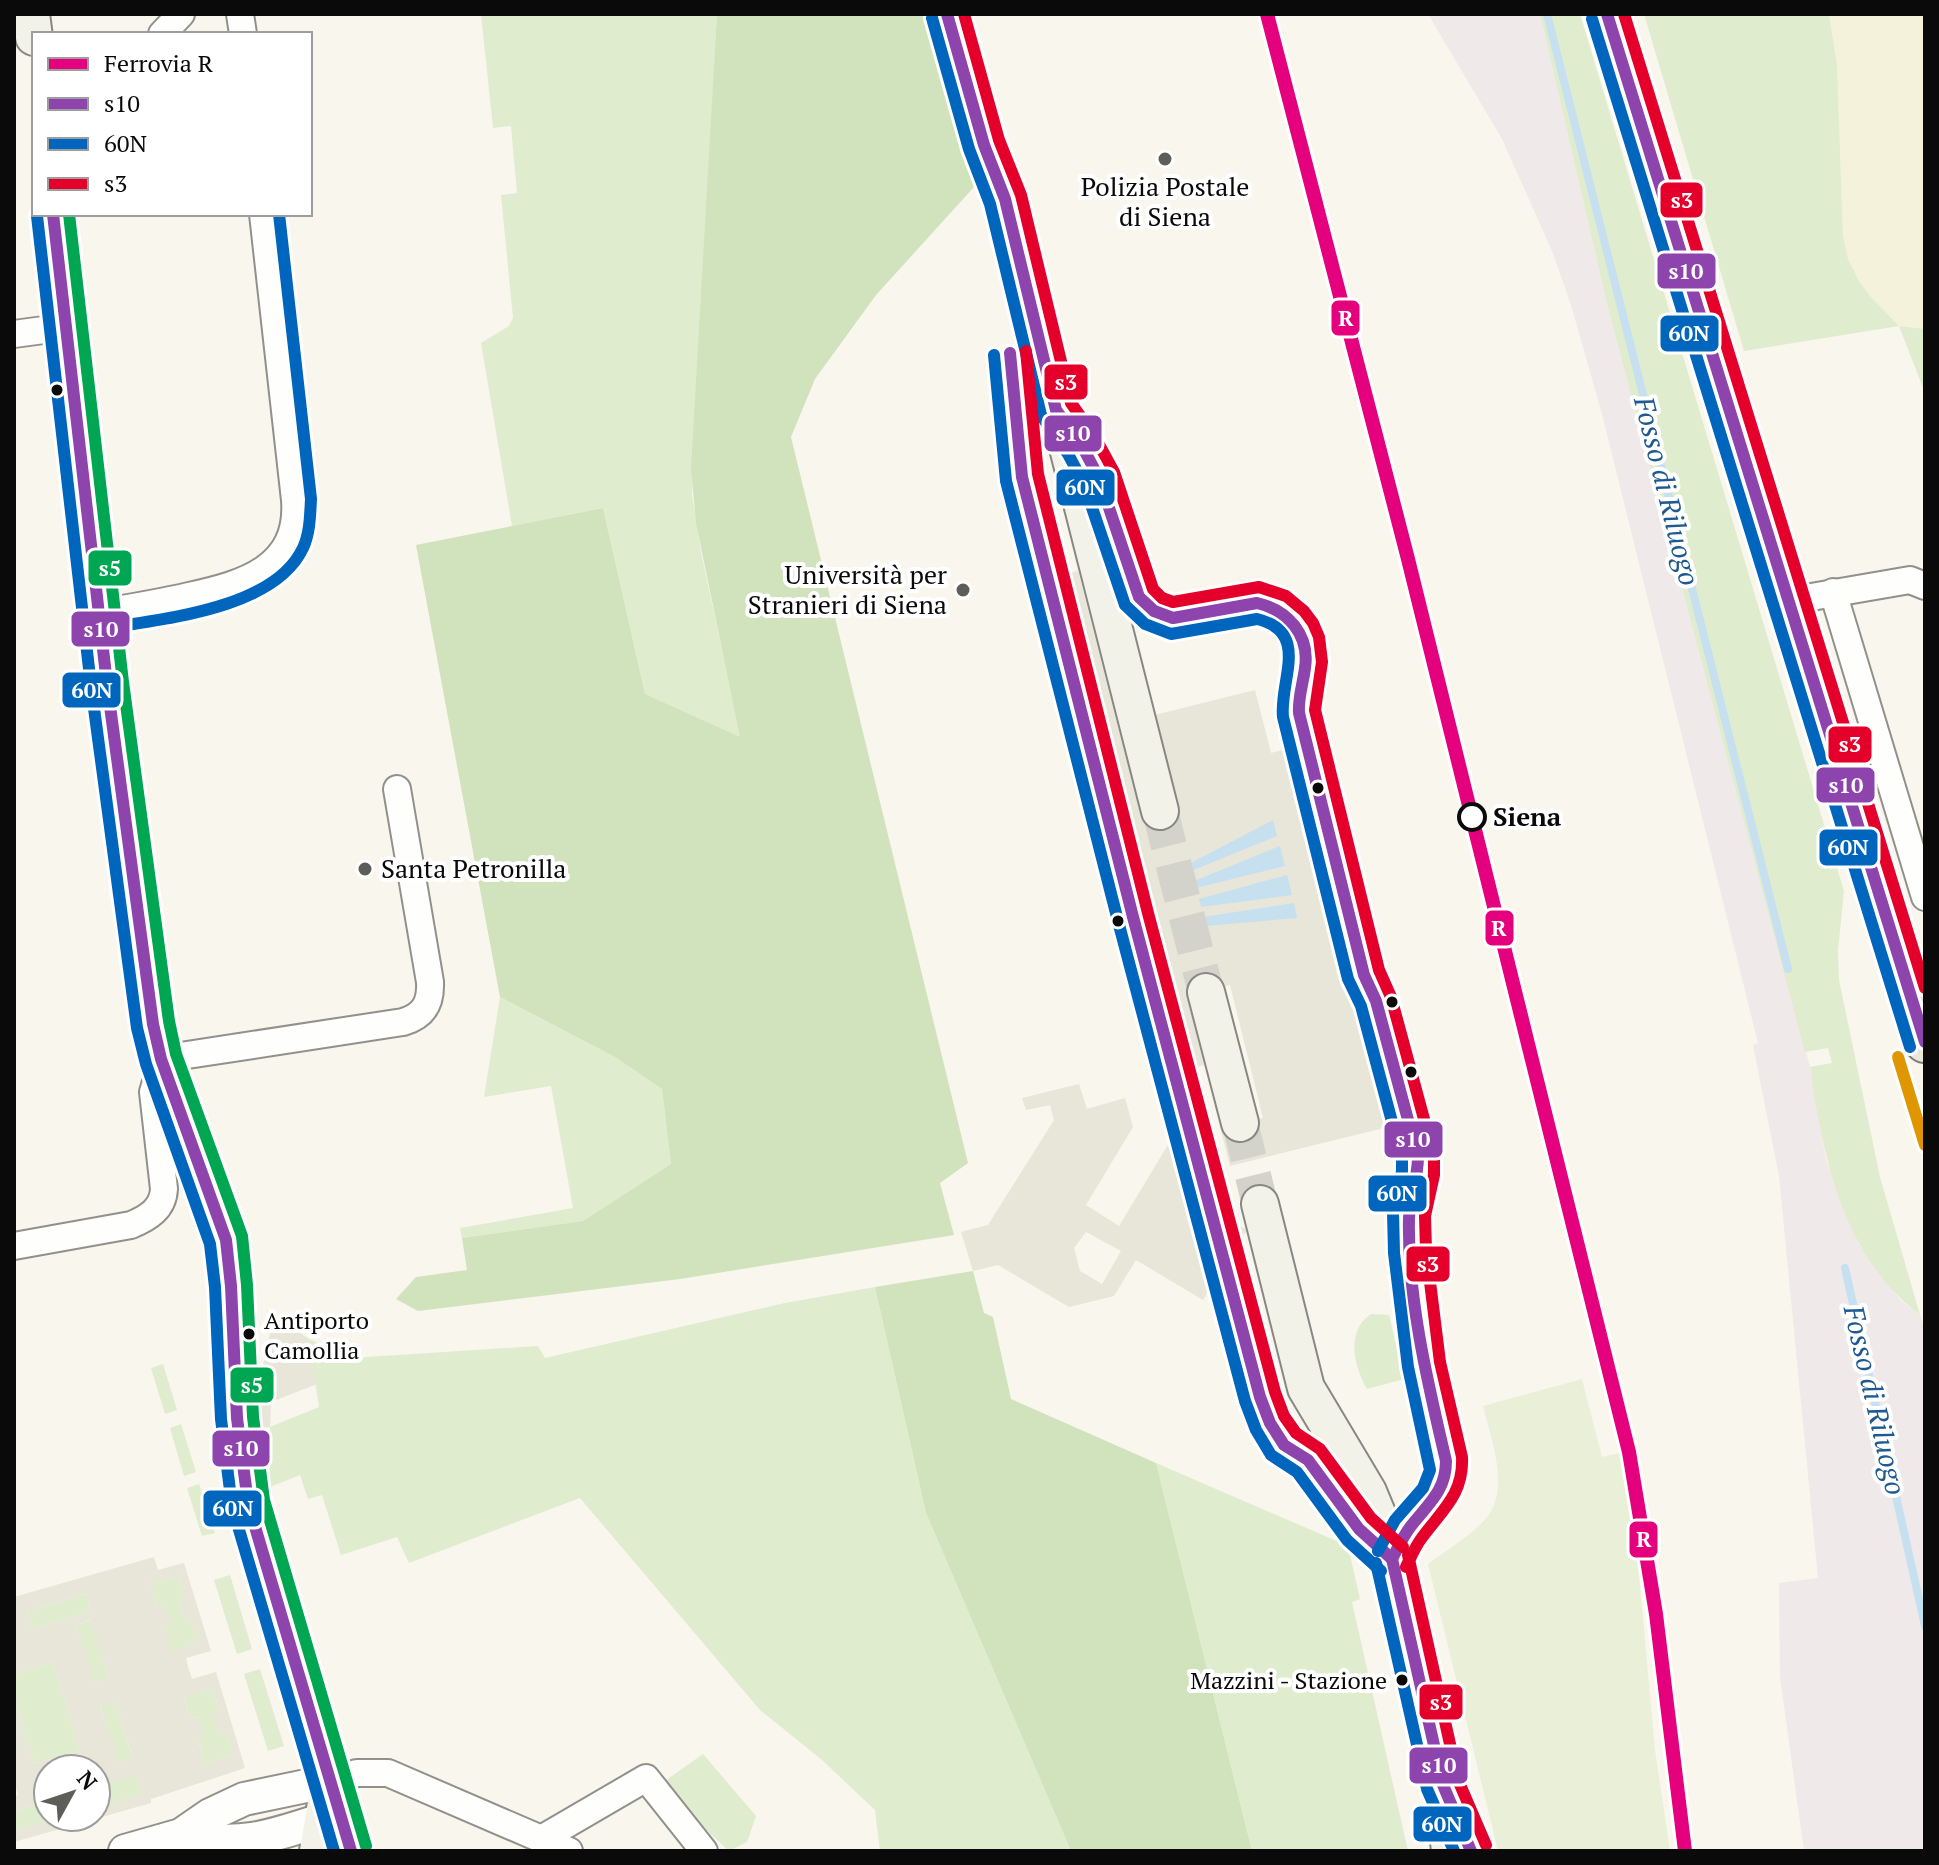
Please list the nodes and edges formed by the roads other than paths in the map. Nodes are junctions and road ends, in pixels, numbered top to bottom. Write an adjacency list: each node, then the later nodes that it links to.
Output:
1 (181, 14): 5 (street)
2 (947, 14): 6 (main road)
3 (967, 14): 6 (main road)
4 (1607, 14): 14 (main road)
5 (164, 32)
6 (1005, 199): 11 (main road)
7 (53, 216): 9 (main road)
8 (263, 216): 15 (street)
9 (66, 327): 10 (street); 15 (main road)
10 (14, 334)
11 (1056, 410): 17 (main road); 25 (street)
12 (1925, 586): 13 (street)
13 (1833, 592): 14 (street); 18 (street)
14 (1788, 601): 20 (main road)
15 (98, 613): 21 (main road)
16 (397, 789): 21 (street)
17 (1160, 811)
18 (1925, 897)
19 (1206, 992): 22 (main road)
20 (1925, 1042)
21 (164, 1066): 24 (street); 27 (main road)
22 (1240, 1123)
23 (1260, 1204): 25 (main road)
24 (14, 1246)
25 (1392, 1559): 26 (main road)
26 (1443, 1785): 33 (main road); 34 (main road)
27 (328, 1816): 28 (street); 29 (street); 30 (main road)
28 (543, 1838): 31 (street); 32 (street)
29 (125, 1851)
30 (351, 1851)
31 (569, 1851)
32 (704, 1851)
33 (1450, 1851)
34 (1471, 1851)

